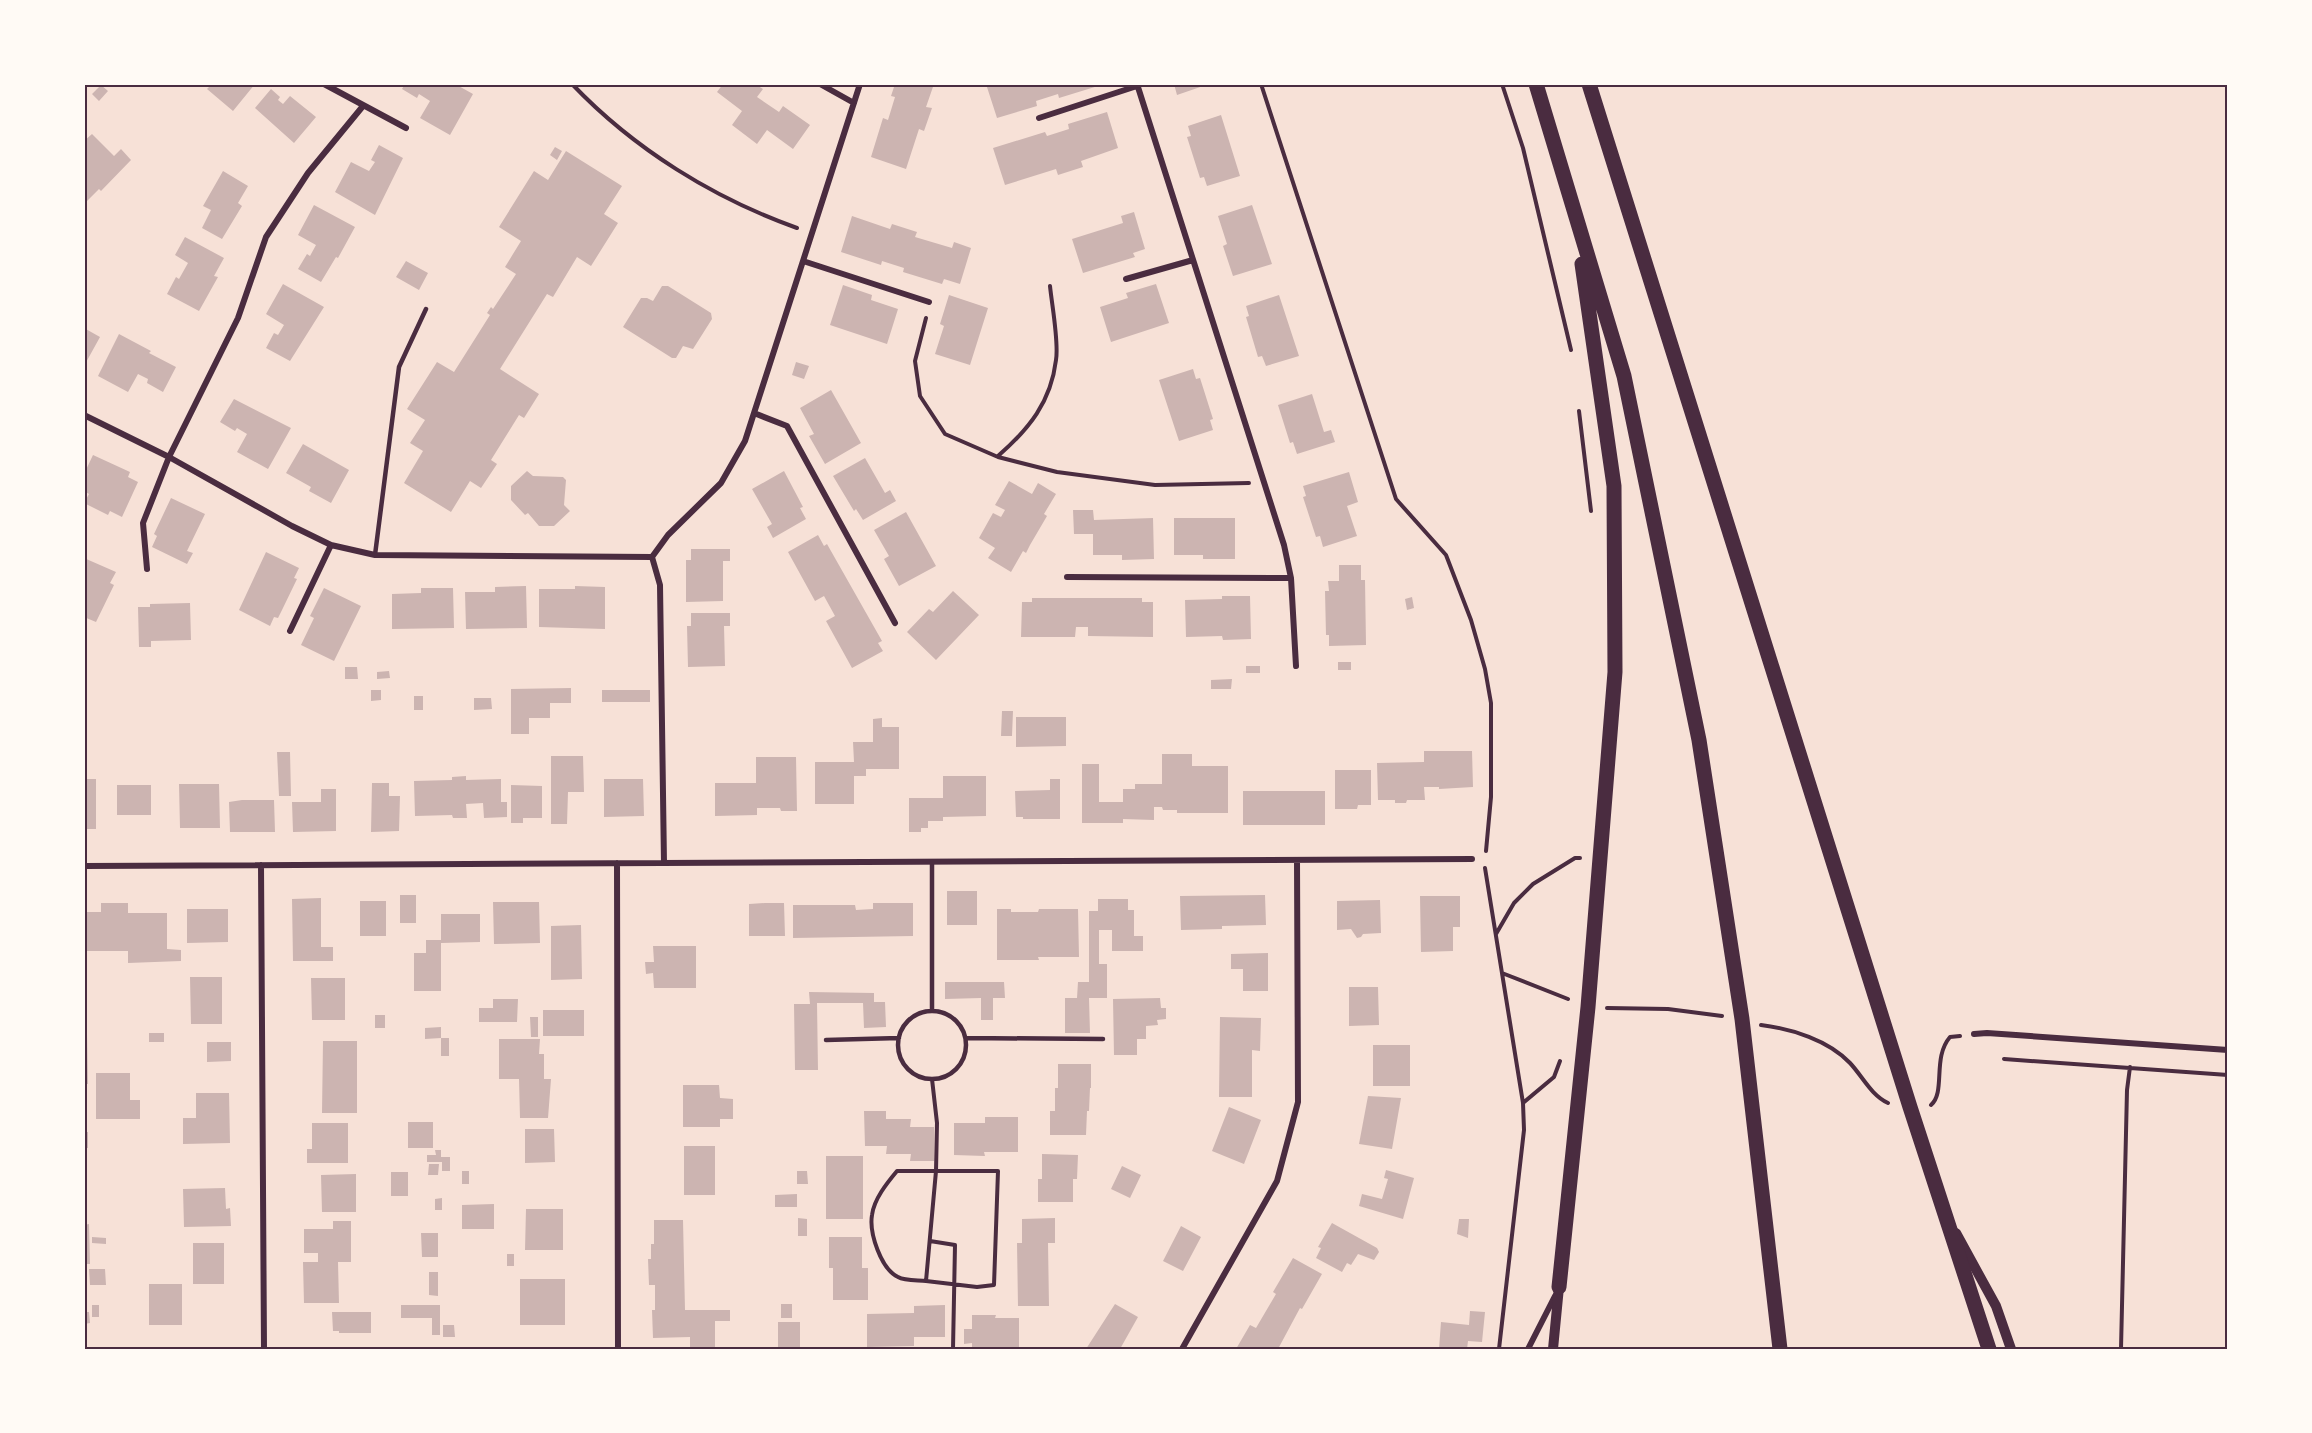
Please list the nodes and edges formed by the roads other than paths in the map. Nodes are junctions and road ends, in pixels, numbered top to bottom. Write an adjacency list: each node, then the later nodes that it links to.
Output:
1 (324, 84): 8 (street)
2 (820, 84): 7 (street)
3 (860, 84): 7 (street)
4 (1536, 84): 11 (main road)
5 (1589, 84): 43 (main road)
6 (1137, 85): 9 (street); 12 (street)
7 (854, 103): 13 (street)
8 (363, 106): 10 (street); 19 (street)
9 (1039, 118)
10 (405, 128)
11 (1575, 213): 44 (main road); 50 (main road)
12 (1193, 260): 14 (street); 25 (street)
13 (803, 261): 15 (street); 17 (street)
14 (1126, 279)
15 (929, 302)
16 (426, 309): 21 (lane)
17 (754, 413): 22 (street); 26 (street)
18 (84, 415): 19 (street)
19 (169, 457): 20 (street); 23 (street)
20 (331, 545): 21 (street); 27 (street)
21 (375, 555): 22 (street)
22 (652, 557): 33 (street)
23 (147, 569)
24 (1067, 577): 25 (street)
25 (1291, 578): 28 (street)
26 (895, 623)
27 (290, 632)
28 (1296, 666)
29 (1297, 860): 30 (street); 31 (street); 47 (street)
30 (1472, 860)
31 (932, 862): 33 (street); 36 (lane)
32 (617, 863): 33 (street); 34 (street); 46 (street)
33 (664, 863)
34 (261, 865): 35 (street); 45 (street)
35 (84, 866)
36 (932, 1011): 38 (lane); 39 (lane)
37 (1974, 1034): 42 (street)
38 (899, 1038): 39 (lane); 41 (lane)
39 (966, 1038): 40 (lane)
40 (1103, 1039)
41 (826, 1040)
42 (2228, 1050)
43 (1943, 1208): 51 (main road); 52 (street)
44 (1559, 1287): 48 (street); 49 (street)
45 (264, 1349)
46 (618, 1349)
47 (1182, 1349)
48 (1528, 1349)
49 (1553, 1349)
50 (1780, 1349)
51 (1989, 1349)
52 (2011, 1349)

